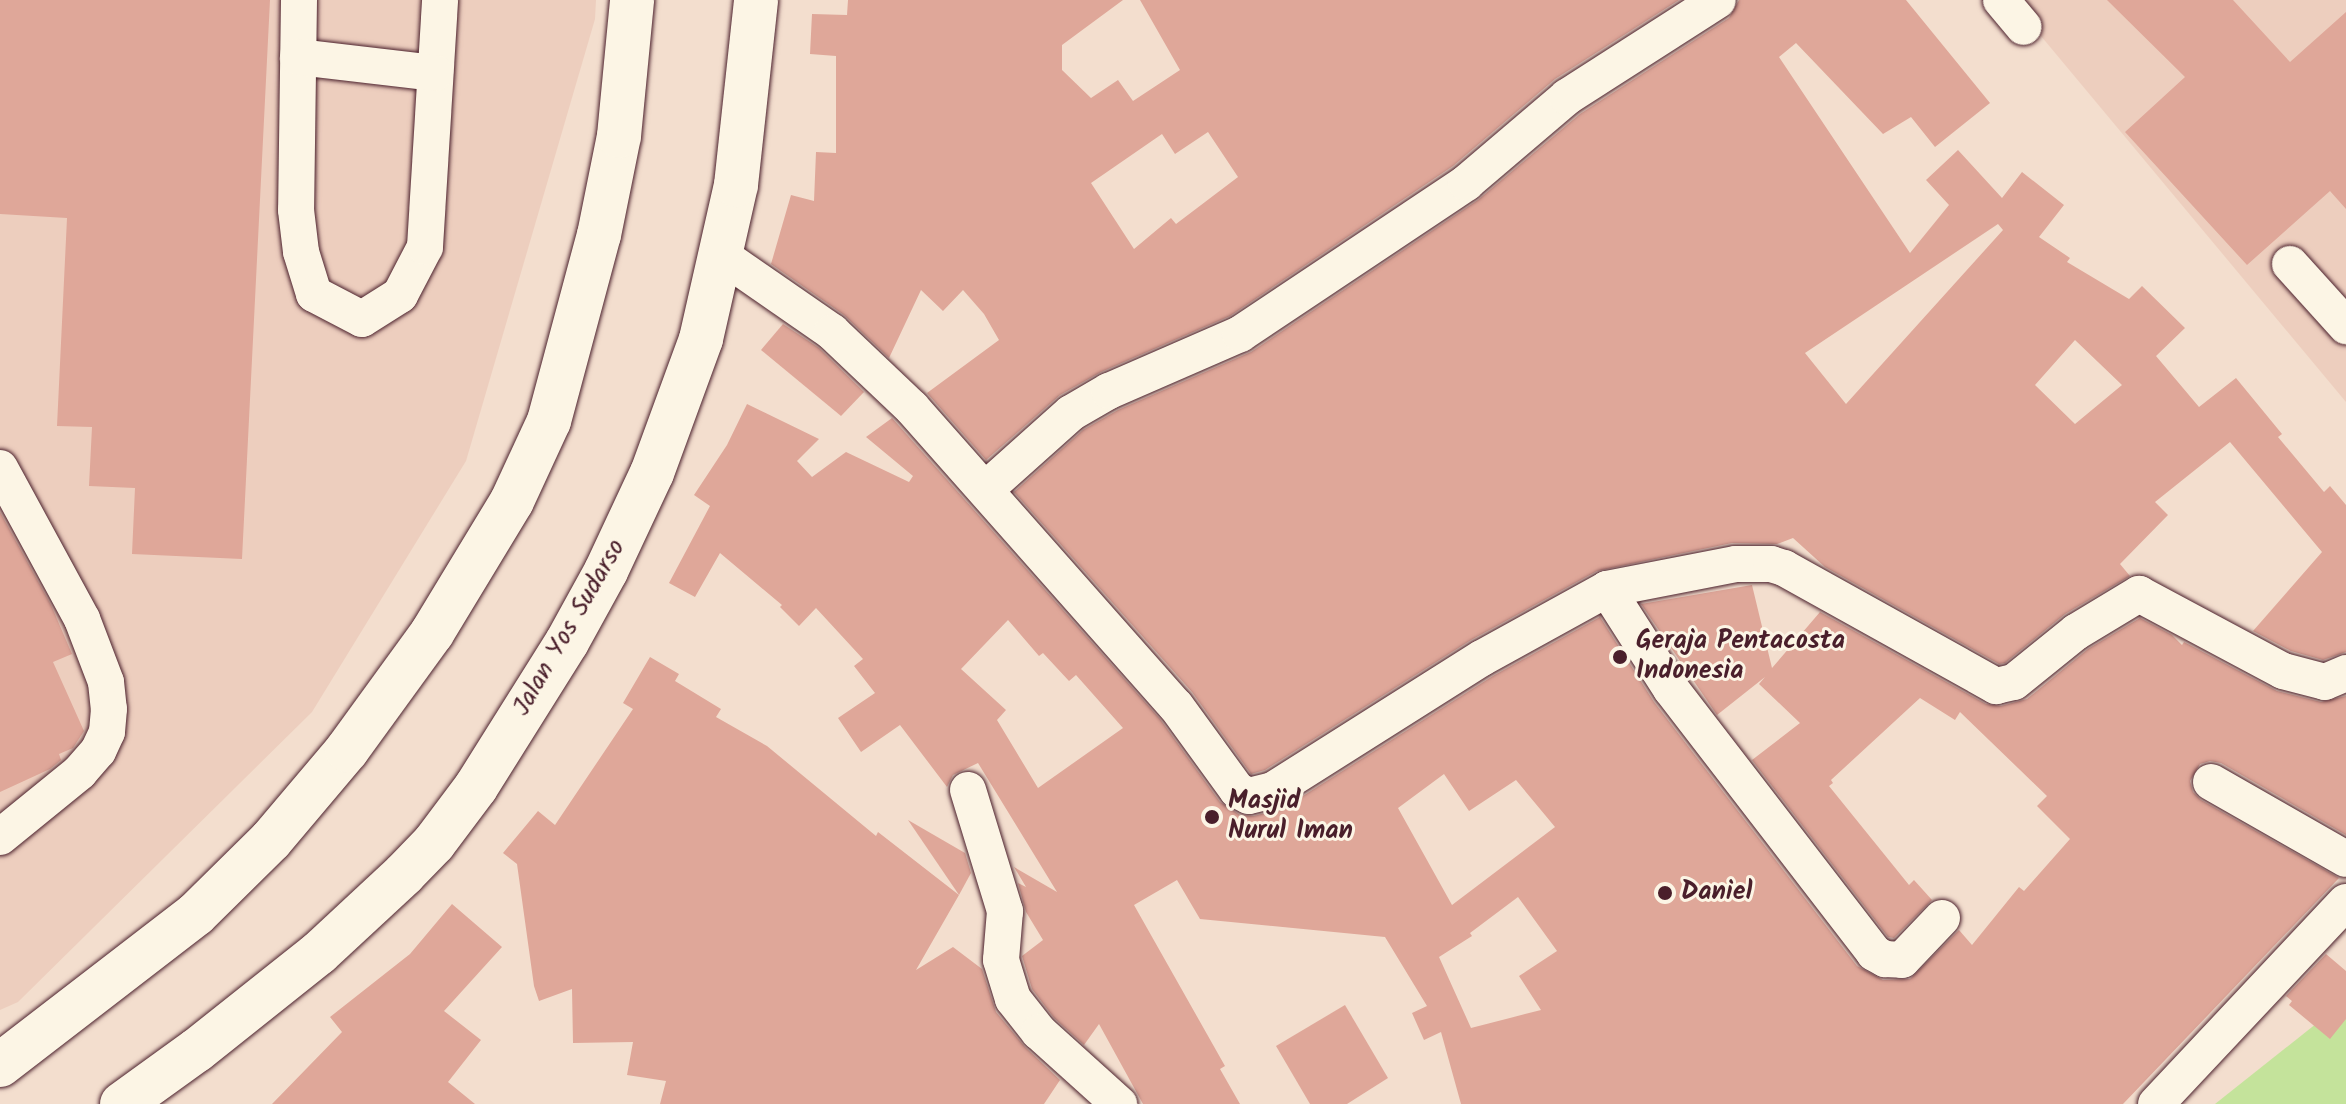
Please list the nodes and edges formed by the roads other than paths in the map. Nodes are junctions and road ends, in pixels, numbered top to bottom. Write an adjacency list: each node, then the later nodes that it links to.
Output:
1 (299, 0): 6 (street)
2 (440, 0): 7 (street)
3 (756, 0): 8 (main road, Jalan Yos Sudarso)
4 (1718, 0): 12 (street)
5 (624, 12): 21 (main road)
6 (298, 57): 7 (street); 7 (street)
7 (435, 73)
8 (721, 255): 12 (street); 22 (main road, Jalan Yos Sudarso)
9 (2290, 264): 10 (street)
10 (2346, 326)
11 (0, 468): 17 (street)
12 (986, 489): 13 (street)
13 (1607, 589): 14 (street); 20 (street)
14 (2346, 673)
15 (2211, 782): 18 (street)
16 (968, 790): 23 (street)
17 (0, 837)
18 (2346, 859)
19 (2346, 902): 24 (street)
20 (1942, 918)
21 (1, 1063)
22 (140, 1100)
23 (1119, 1104)
24 (2156, 1104)

